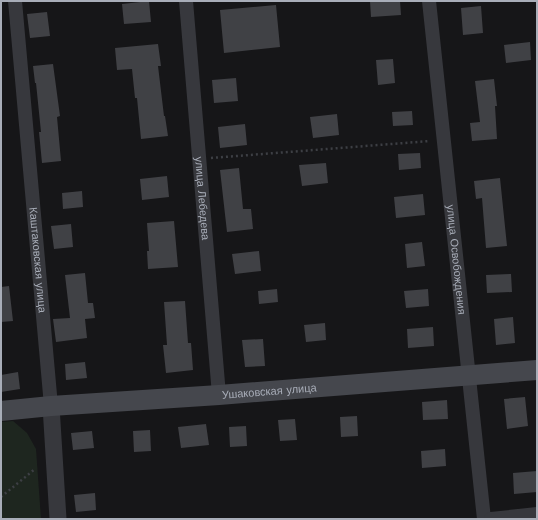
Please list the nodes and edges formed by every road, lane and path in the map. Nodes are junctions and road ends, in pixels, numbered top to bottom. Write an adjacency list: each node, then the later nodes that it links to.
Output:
1 (15, 1): 9 (street, Каштаковская улица)
2 (186, 1): 5 (street, улица Лебедева)
3 (429, 1): 4 (street, улица Освобождения)
4 (443, 140): 5 (path); 7 (street, улица Освобождения)
5 (199, 158): 8 (street, улица Лебедева)
6 (537, 370): 7 (main road, Ушаковская улица)
7 (468, 376): 8 (main road, Ушаковская улица); 15 (street, улица Освобождения)
8 (219, 395): 9 (main road, Ушаковская улица)
9 (51, 406): 10 (main road, Ушаковская улица); 14 (street, Каштаковская улица)
10 (1, 411)
11 (35, 469): 12 (path)
12 (1, 497)
13 (537, 514): 16 (street)
14 (58, 519)
15 (484, 519)
16 (491, 519)

